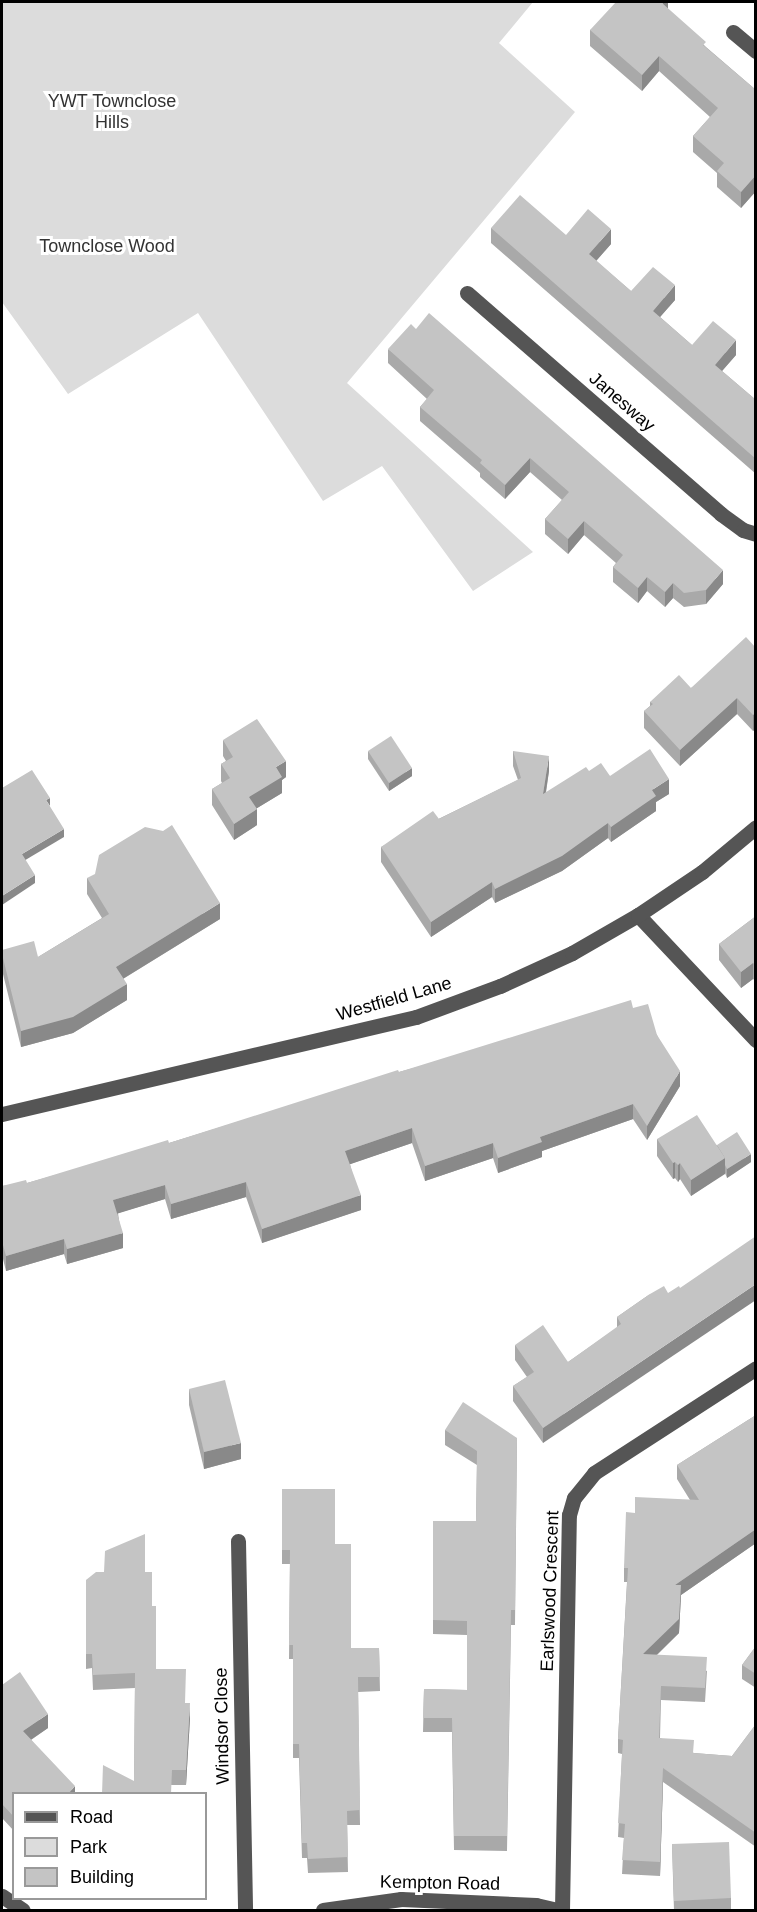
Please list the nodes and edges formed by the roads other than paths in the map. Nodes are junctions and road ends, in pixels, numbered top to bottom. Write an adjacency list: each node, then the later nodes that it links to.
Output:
1 (733, 32): 2 (street)
2 (756, 51)
3 (467, 293): 4 (street, Janesway)
4 (756, 534)
5 (756, 826): 6 (street, Westfield Lane)
6 (638, 915): 7 (street); 8 (street, Westfield Lane)
7 (756, 1040)
8 (2, 1114)
9 (756, 1368): 16 (street, Earlswood Crescent)
10 (238, 1542): 13 (street, Windsor Close)
11 (2, 1896): 12 (street)
12 (23, 1911)
13 (245, 1911)
14 (323, 1911): 15 (street, Kempton Road)
15 (557, 1911)
16 (562, 1911)

